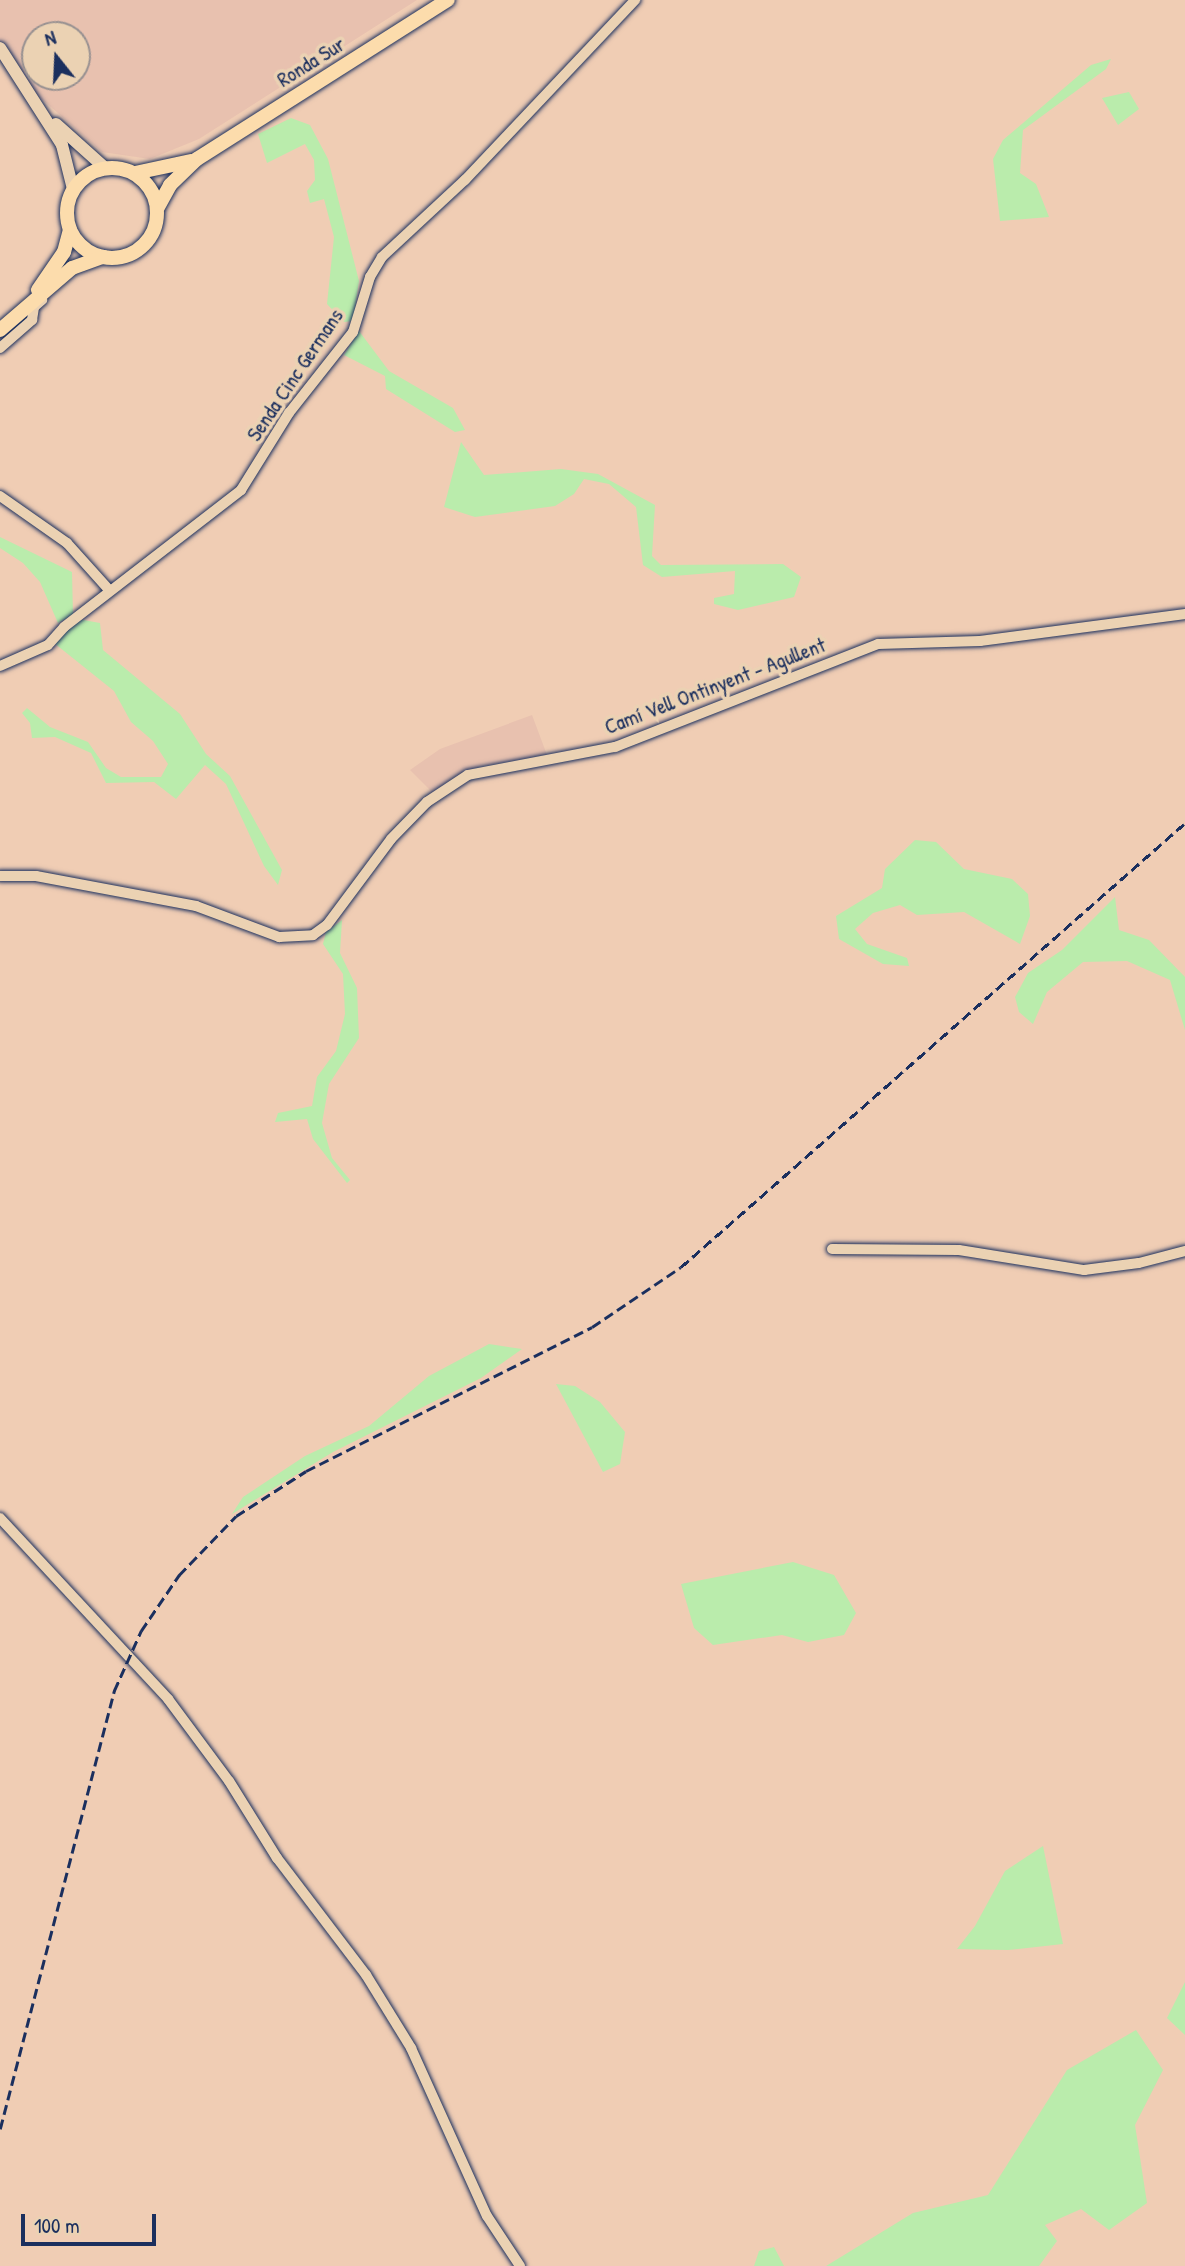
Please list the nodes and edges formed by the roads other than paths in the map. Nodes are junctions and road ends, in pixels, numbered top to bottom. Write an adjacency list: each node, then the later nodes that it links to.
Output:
1 (448, 0): 5 (main road, Ronda Sur)
2 (635, 0): 17 (street, Senda Cinc Germans)
3 (0, 48): 4 (street)
4 (41, 108): 6 (street); 8 (street)
5 (197, 159): 7 (main road); 9 (main road)
6 (105, 167): 7 (main road); 8 (main road)
7 (135, 173): 9 (main road)
8 (74, 188): 10 (main road)
9 (158, 207): 11 (main road)
10 (70, 230): 11 (main road); 13 (main road)
11 (103, 257): 12 (main road)
12 (72, 268): 13 (main road); 15 (street)
13 (31, 301): 14 (main road)
14 (0, 330)
15 (0, 348)
16 (0, 496): 17 (street)
17 (110, 591): 19 (street, Senda Cinc Germans)
18 (1185, 614): 20 (street, Camí Vell Ontinyent - Agullent)
19 (0, 666)
20 (0, 876)
21 (832, 1249): 22 (street)
22 (1185, 1251)
23 (0, 1518): 24 (street)
24 (520, 2266)

